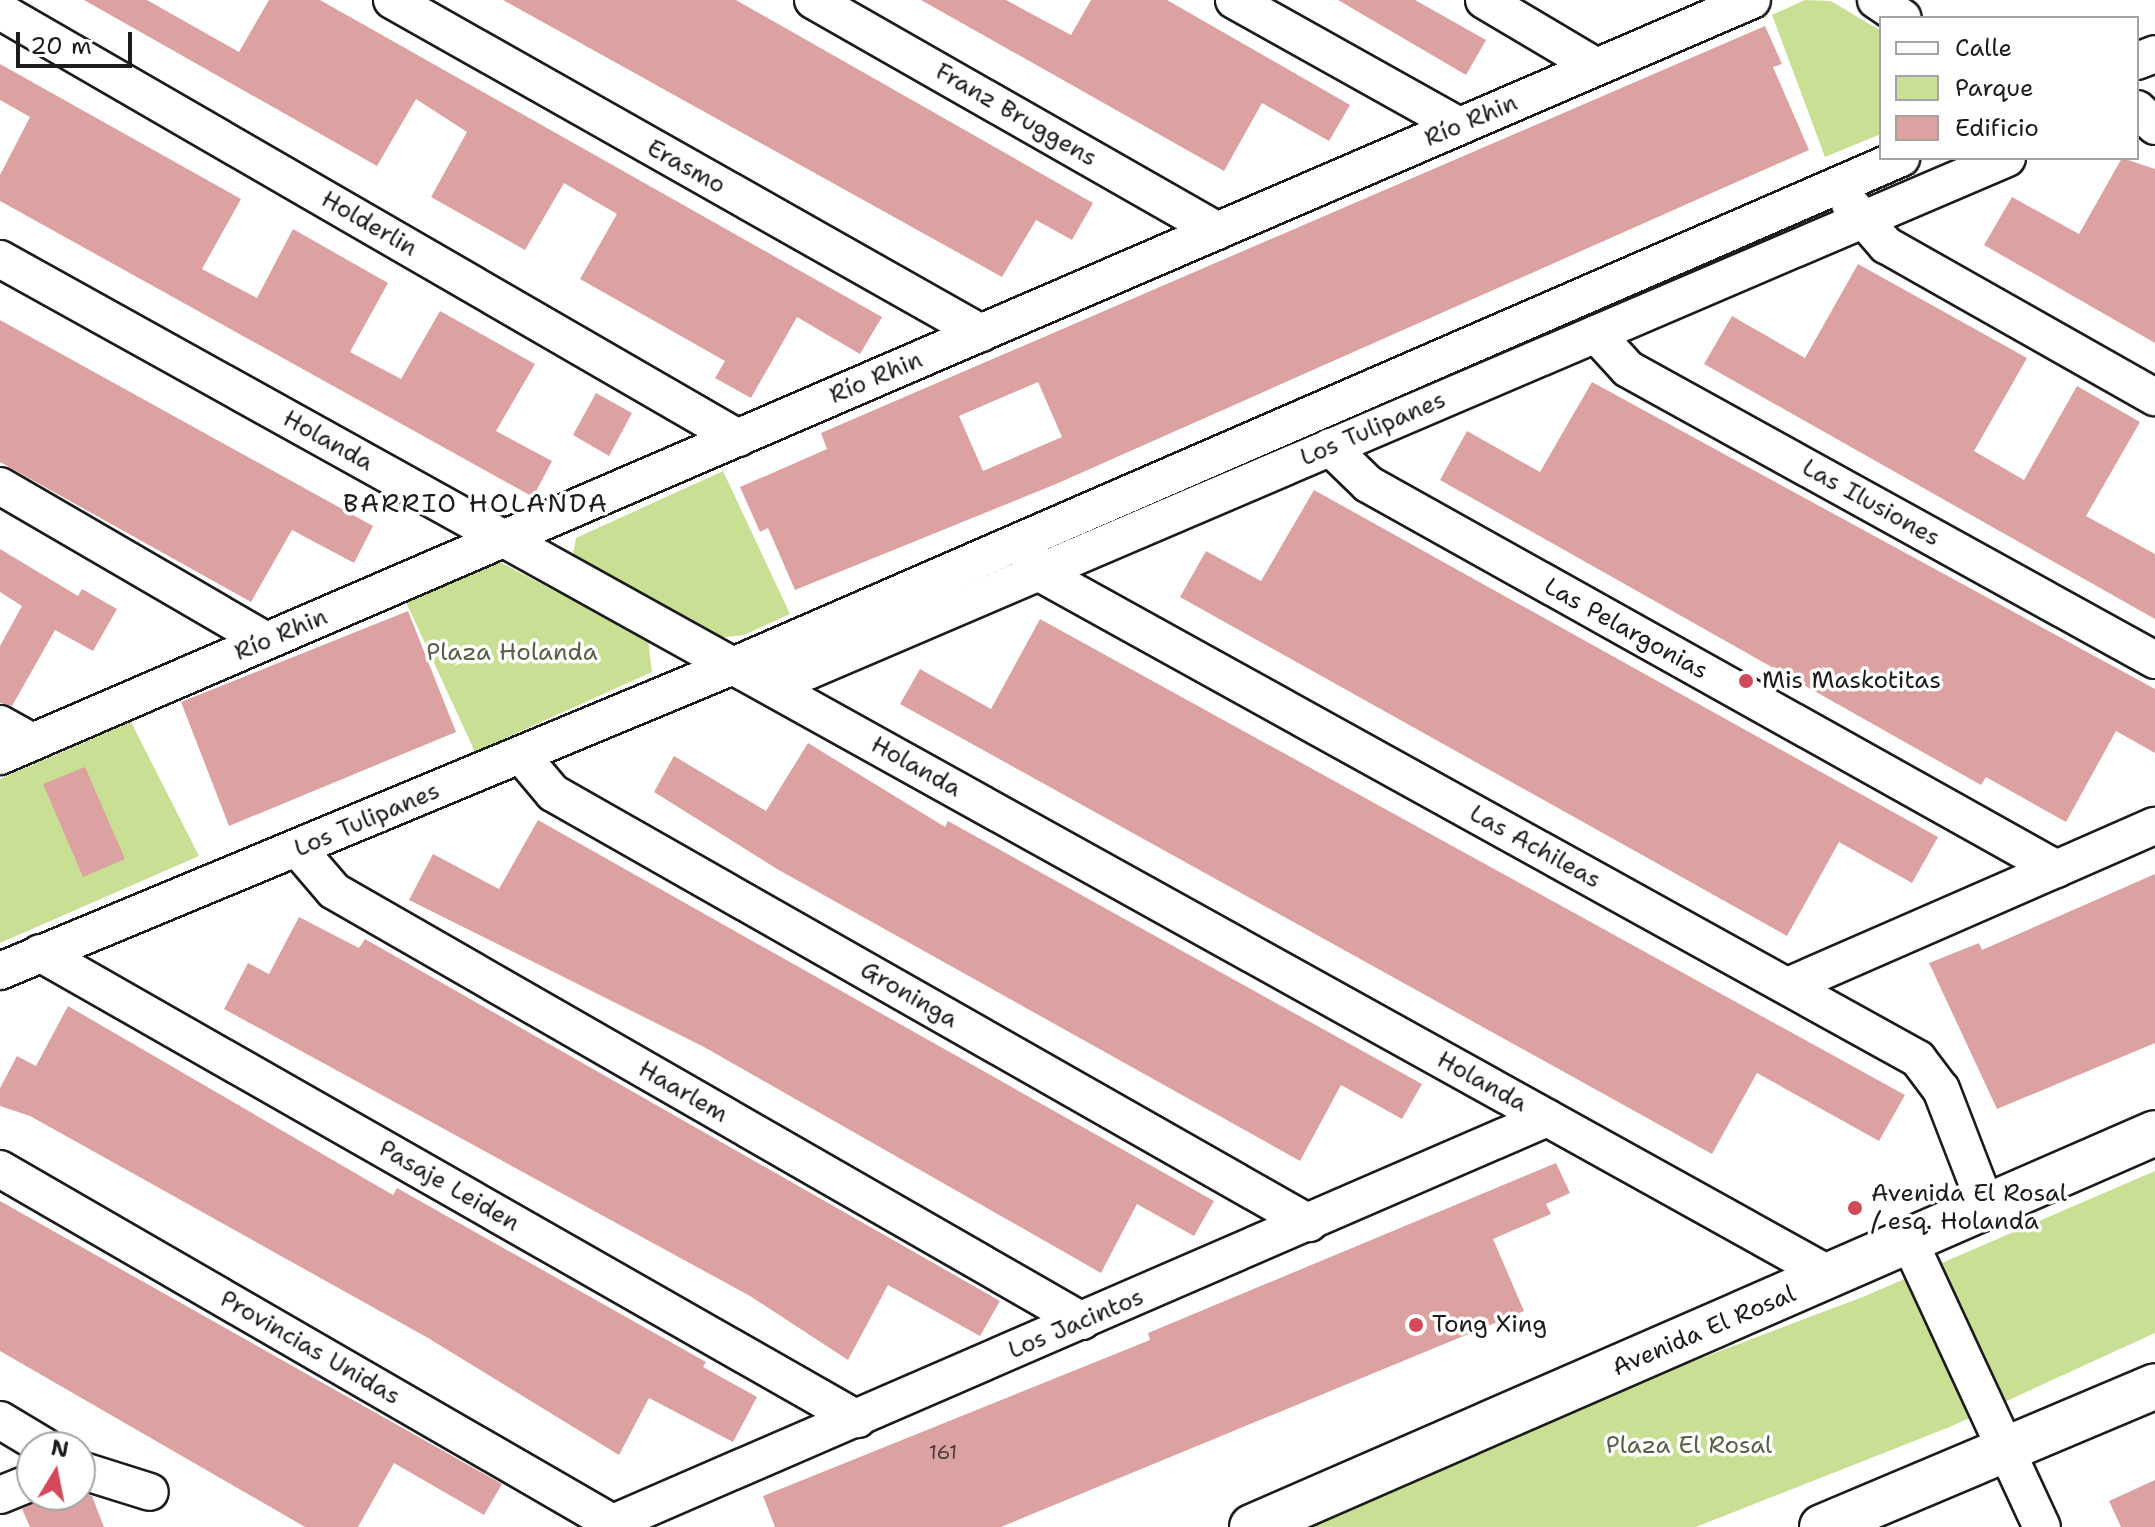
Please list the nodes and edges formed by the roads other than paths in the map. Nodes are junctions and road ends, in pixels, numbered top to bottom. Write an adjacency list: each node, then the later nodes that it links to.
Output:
1 (392, 0): 19 (street, Erasmo)
2 (813, 0): 17 (street, Franz Bruggens)
3 (1234, 0): 11 (street)
4 (1484, 0): 9 (street)
5 (1752, 0): 9 (street, Río Rhin)
6 (1876, 0): 8 (street)
7 (0, 11): 22 (street, Holderlin)
8 (1900, 16)
9 (1597, 67): 11 (street, Río Rhin)
10 (2139, 111): 12 (street)
11 (1459, 126): 17 (street, Río Rhin)
12 (2155, 126)
13 (1896, 160): 15 (street, Los Tulipanes)
14 (2002, 160): 16 (street, Los Tulipanes)
15 (1839, 185): 16 (street); 26 (street, Los Tulipanes)
16 (1860, 221): 20 (street, Los Tulipanes); 21 (street)
17 (1218, 231): 19 (street, Río Rhin)
18 (0, 259): 25 (street, Holanda)
19 (981, 333): 22 (street, Río Rhin)
20 (1596, 334): 23 (street, Los Tulipanes); 29 (street, Las Ilusiones)
21 (2155, 397)
22 (738, 438): 25 (street, Río Rhin)
23 (1330, 447): 27 (street, Los Tulipanes); 36 (street, Las Pelargonias)
24 (0, 486): 28 (street)
25 (503, 538): 28 (street, Río Rhin); 30 (street, Holanda)
26 (1023, 540): 27 (street); 30 (street, Los Tulipanes)
27 (1038, 572): 30 (street, Los Tulipanes); 39 (street, Las Achileas)
28 (266, 641): 32 (street, Río Rhin)
29 (2155, 660)
30 (733, 666): 33 (street, Los Tulipanes); 40 (street, Holanda)
31 (0, 724): 32 (street)
32 (16, 749)
33 (521, 755): 35 (street, Los Tulipanes); 44 (street, Groninga)
34 (2155, 826): 36 (street)
35 (298, 849): 37 (street, Los Tulipanes); 47 (street, Haarlem)
36 (2057, 869): 39 (street)
37 (40, 953): 38 (street, Los Tulipanes); 49 (street, Pasaje Leiden)
38 (0, 971)
39 (1788, 986): 43 (street, Las Achileas)
40 (1547, 1118): 44 (street, Los Jacintos); 46 (street, Holanda)
41 (2155, 1133): 43 (street, Avenida El Rosal)
42 (0, 1169): 55 (street, Provincias Unidas)
43 (1987, 1208): 45 (street, Avenida El Rosal)
44 (1309, 1223): 47 (street, Los Jacintos)
45 (1910, 1243): 46 (street, Avenida El Rosal); 52 (street)
46 (1832, 1276): 56 (street, Avenida El Rosal)
47 (1082, 1321): 49 (street, Los Jacintos)
48 (2155, 1386): 52 (street)
49 (857, 1419): 55 (street, Los Jacintos)
50 (0, 1420): 51 (street)
51 (18, 1431)
52 (2007, 1453): 57 (street); 58 (street)
53 (96, 1475): 54 (street)
54 (150, 1492)
55 (613, 1526)
56 (1252, 1527)
57 (1822, 1527)
58 (2042, 1527)

